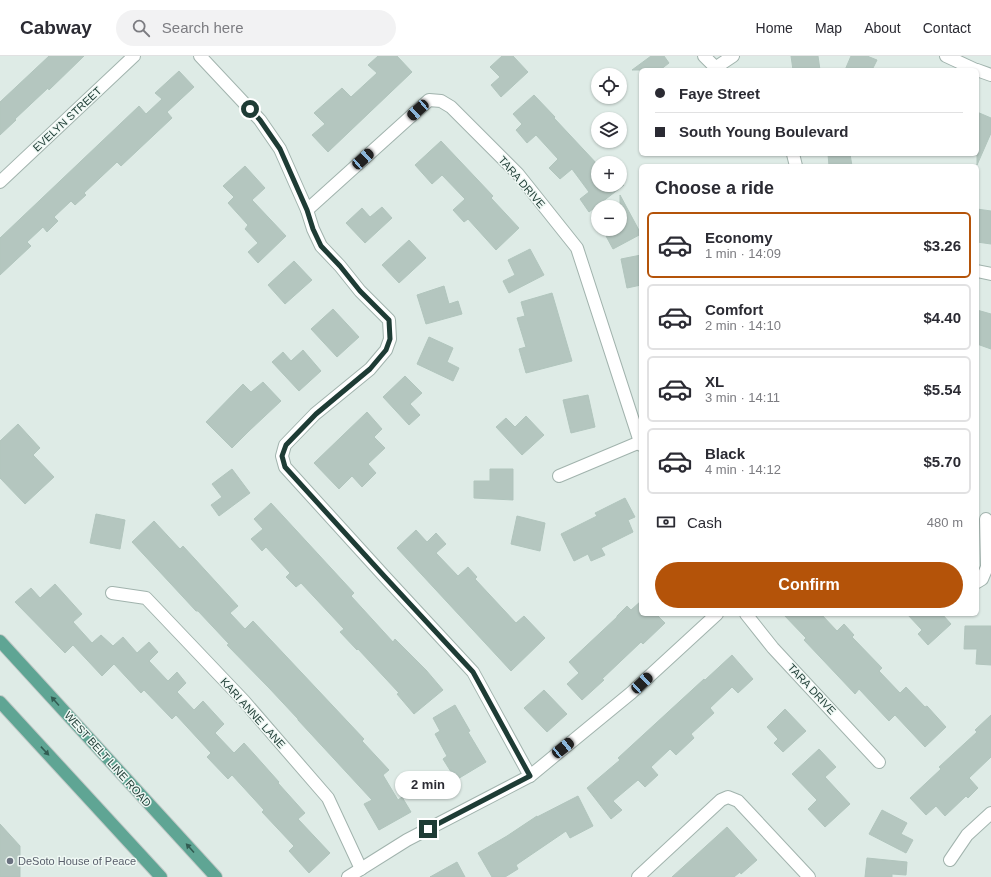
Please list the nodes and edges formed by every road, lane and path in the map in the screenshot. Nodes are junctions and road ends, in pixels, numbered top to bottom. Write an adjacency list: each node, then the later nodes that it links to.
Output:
1 (134, 56): 11 (street, EVELYN STREET)
2 (200, 56): 12 (street)
3 (704, 56): 6 (street)
4 (733, 56): 7 (street)
5 (946, 56): 8 (street)
6 (715, 68)
7 (717, 68)
8 (972, 68)
9 (979, 71): 10 (street)
10 (991, 75)
11 (0, 182)
12 (307, 210): 15 (street, TARA DRIVE); 26 (street)
13 (979, 271): 14 (street)
14 (991, 274)
15 (639, 441)
16 (639, 444): 17 (street)
17 (559, 476)
18 (985, 519): 19 (street)
19 (979, 581)
20 (112, 593): 29 (street, KARI ANNE LANE)
21 (714, 616): 26 (street)
22 (748, 616): 25 (street, TARA DRIVE)
23 (0, 641): 31 (main road, WEST BELT LINE ROAD, one-way to 23)
24 (0, 702): 30 (main road, one-way to 30)
25 (879, 762)
26 (530, 776): 29 (street)
27 (991, 813): 28 (street)
28 (950, 860)
29 (360, 869): 32 (street)
30 (161, 877)
31 (216, 877)
32 (348, 877)
33 (638, 877): 34 (street)
34 (808, 877)

